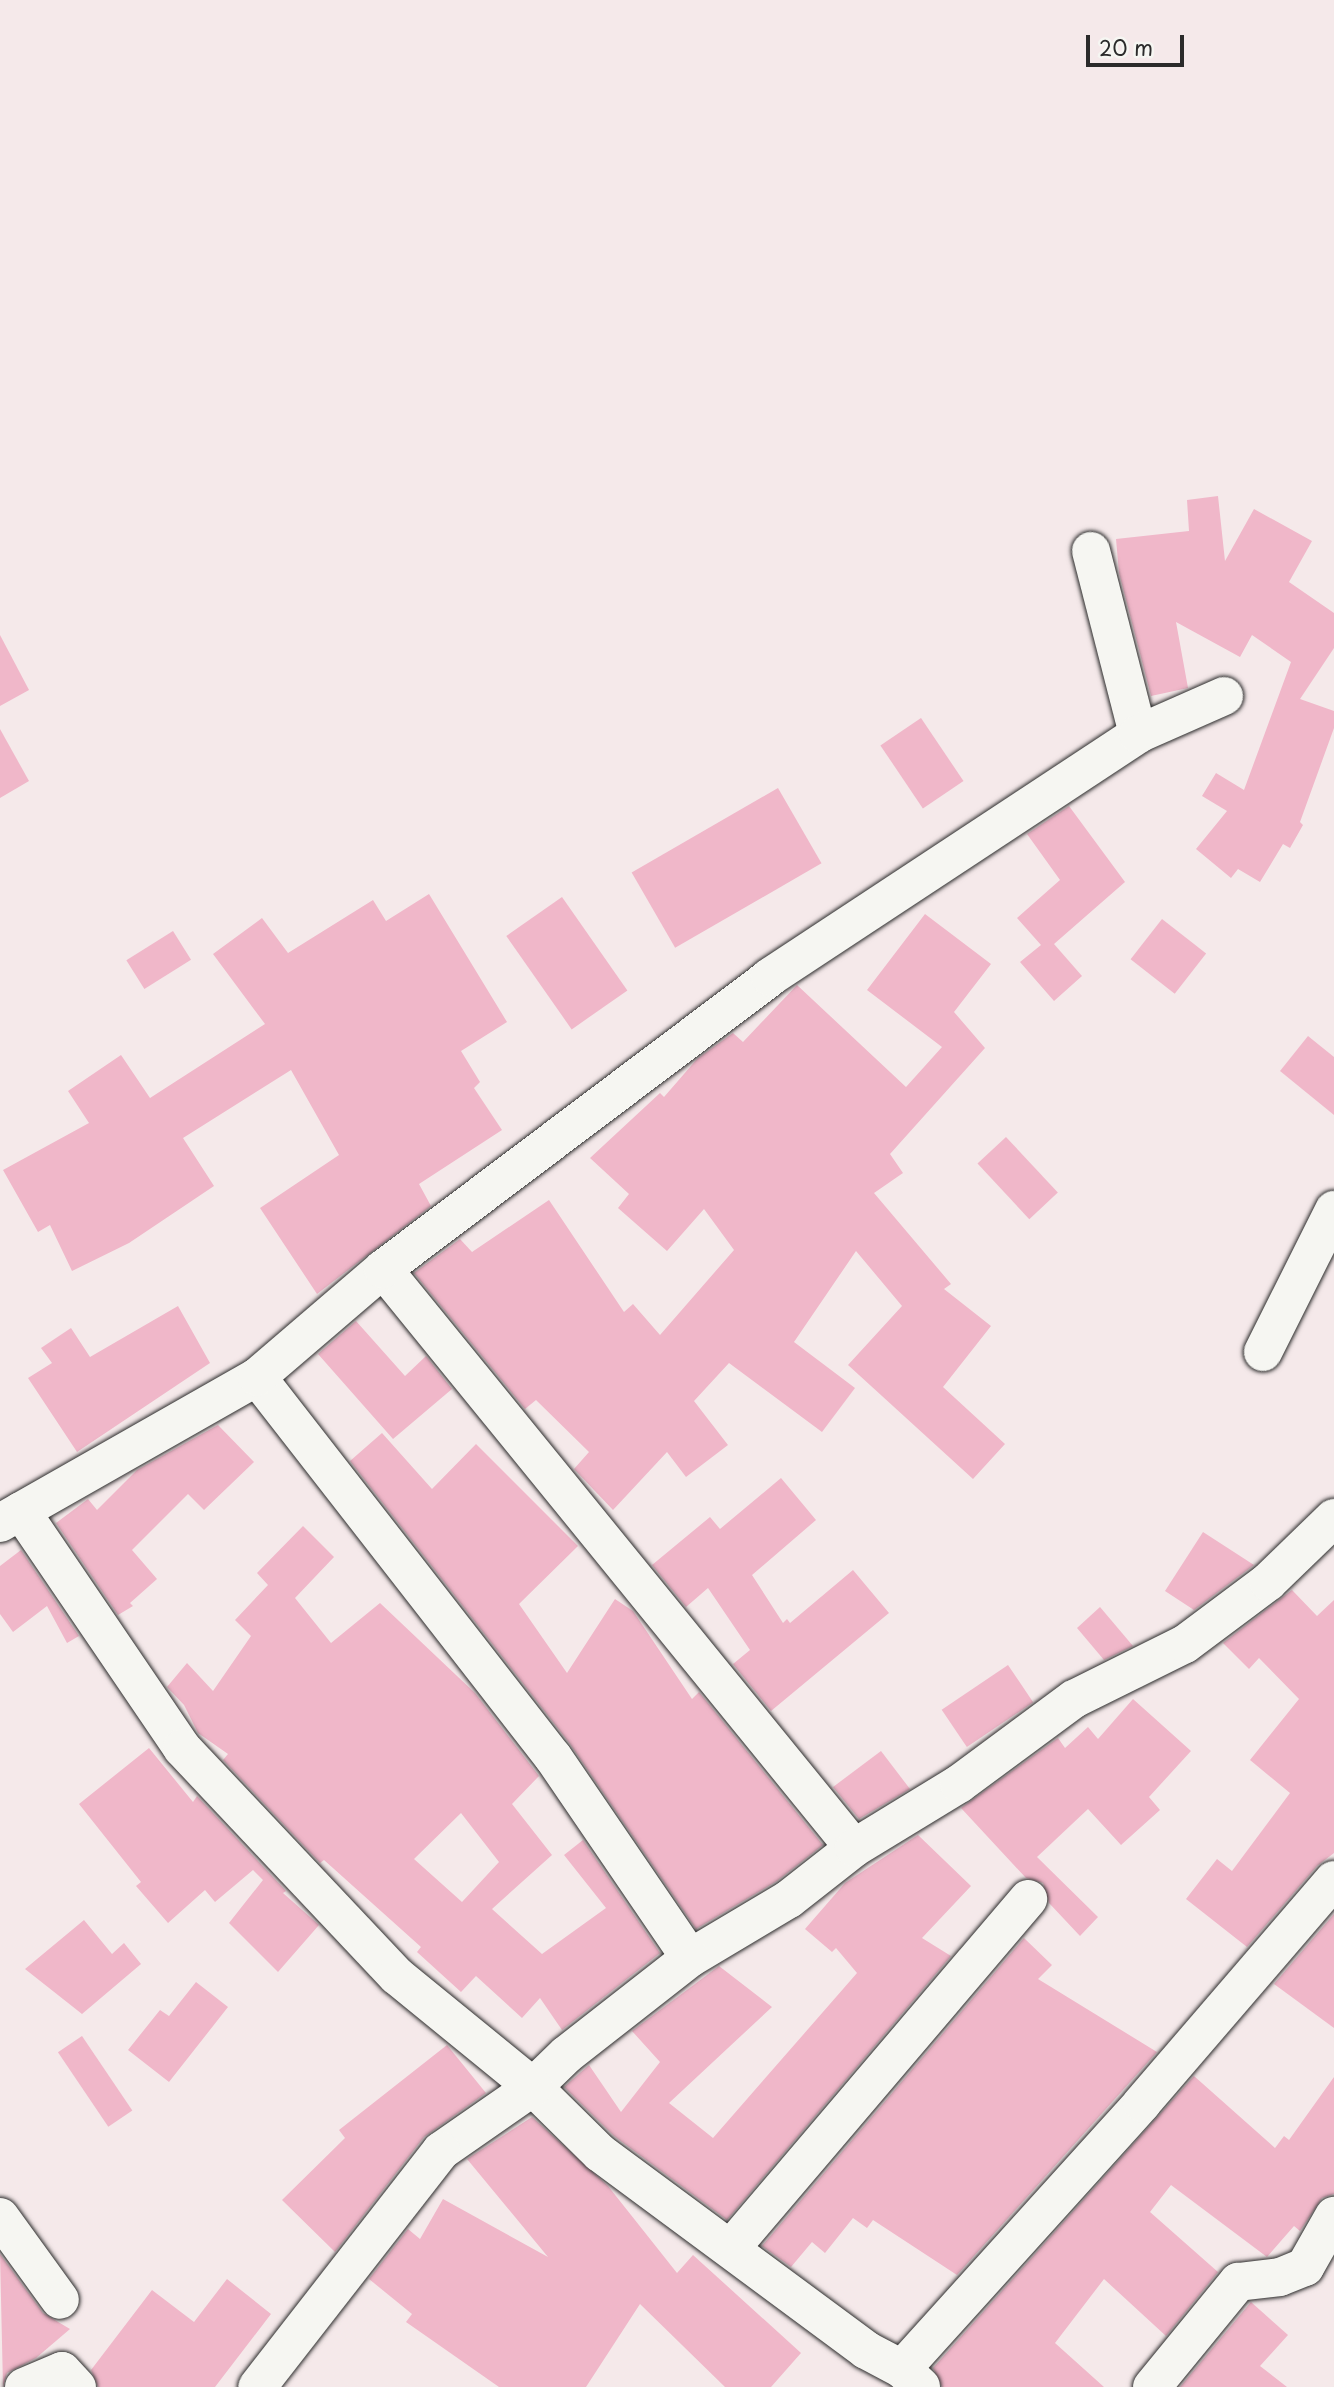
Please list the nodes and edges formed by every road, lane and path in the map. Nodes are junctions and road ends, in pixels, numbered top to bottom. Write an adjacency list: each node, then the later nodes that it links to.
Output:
1 (1091, 551): 3 (street)
2 (1223, 696): 3 (street)
3 (1138, 734): 5 (street)
4 (1334, 1210): 6 (street)
5 (383, 1269): 7 (street); 10 (street)
6 (1263, 1352)
7 (257, 1377): 8 (street); 13 (street)
8 (10, 1517): 14 (street)
9 (1329, 1536): 10 (street)
10 (854, 1848): 13 (street)
11 (1334, 1880): 19 (street)
12 (1028, 1899): 17 (street)
13 (690, 1958): 14 (street)
14 (533, 2087): 17 (street); 22 (street)
15 (1334, 2216): 23 (street)
16 (0, 2217): 18 (street)
17 (732, 2247): 19 (street)
18 (60, 2300)
19 (911, 2378)
20 (24, 2387): 21 (street)
21 (78, 2387)
22 (257, 2387)
23 (1152, 2387)

